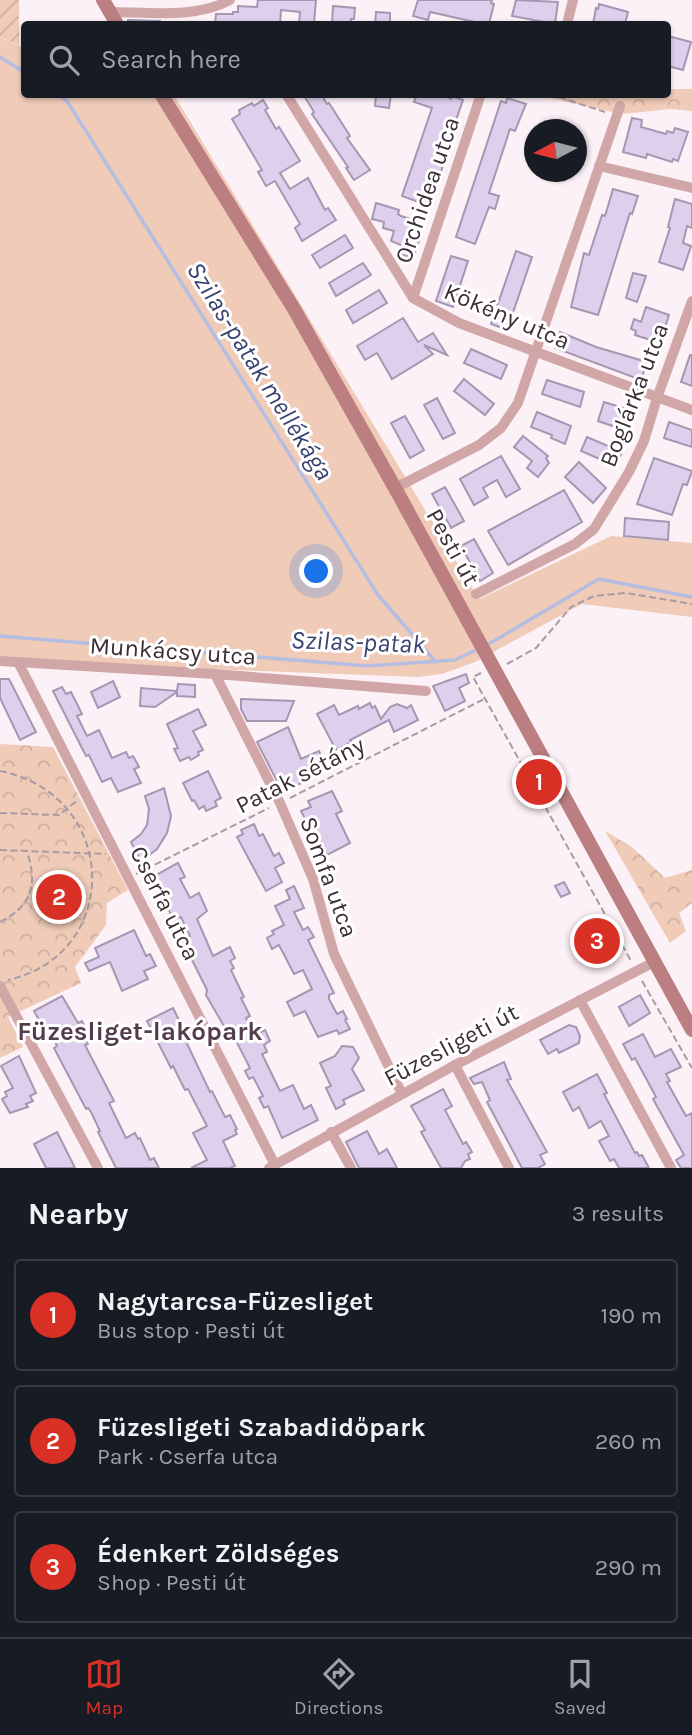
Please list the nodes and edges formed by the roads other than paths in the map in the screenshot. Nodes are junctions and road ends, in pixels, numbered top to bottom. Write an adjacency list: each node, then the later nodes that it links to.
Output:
1 (230, 0): 3 (street)
2 (573, 0): 4 (street)
3 (110, 12)
4 (567, 21)
5 (163, 98): 16 (main road, Pesti út)
6 (288, 98): 11 (street, Kökény utca)
7 (480, 98): 11 (street, Orchidea utca)
8 (618, 111): 9 (street)
9 (599, 166): 10 (street); 13 (street)
10 (692, 188)
11 (413, 298): 13 (street, Kökény utca)
12 (692, 301): 14 (street, Boglárka utca)
13 (535, 353): 14 (street, Kökény utca); 16 (street)
14 (657, 398): 15 (street, Kökény utca); 17 (street, Boglárka utca)
15 (692, 410)
16 (395, 488): 22 (main road, Pesti út)
17 (476, 594)
18 (0, 661): 19 (street, Munkácsy utca)
19 (18, 662): 20 (street, Munkácsy utca); 29 (street, Cserfa utca)
20 (215, 674): 21 (street, Munkácsy utca); 27 (street, Somfa utca)
21 (426, 691)
22 (654, 962): 24 (street, Füzesligeti út); 25 (main road, Pesti út)
23 (0, 984): 30 (street)
24 (580, 1000): 26 (street, Füzesligeti út); 33 (street)
25 (692, 1030)
26 (455, 1065): 27 (street, Füzesligeti út); 32 (street)
27 (402, 1094): 28 (street, Füzesligeti út)
28 (331, 1132): 29 (street, Füzesligeti út); 31 (street)
29 (272, 1166)
30 (99, 1168)
31 (351, 1168)
32 (509, 1168)
33 (671, 1168)

